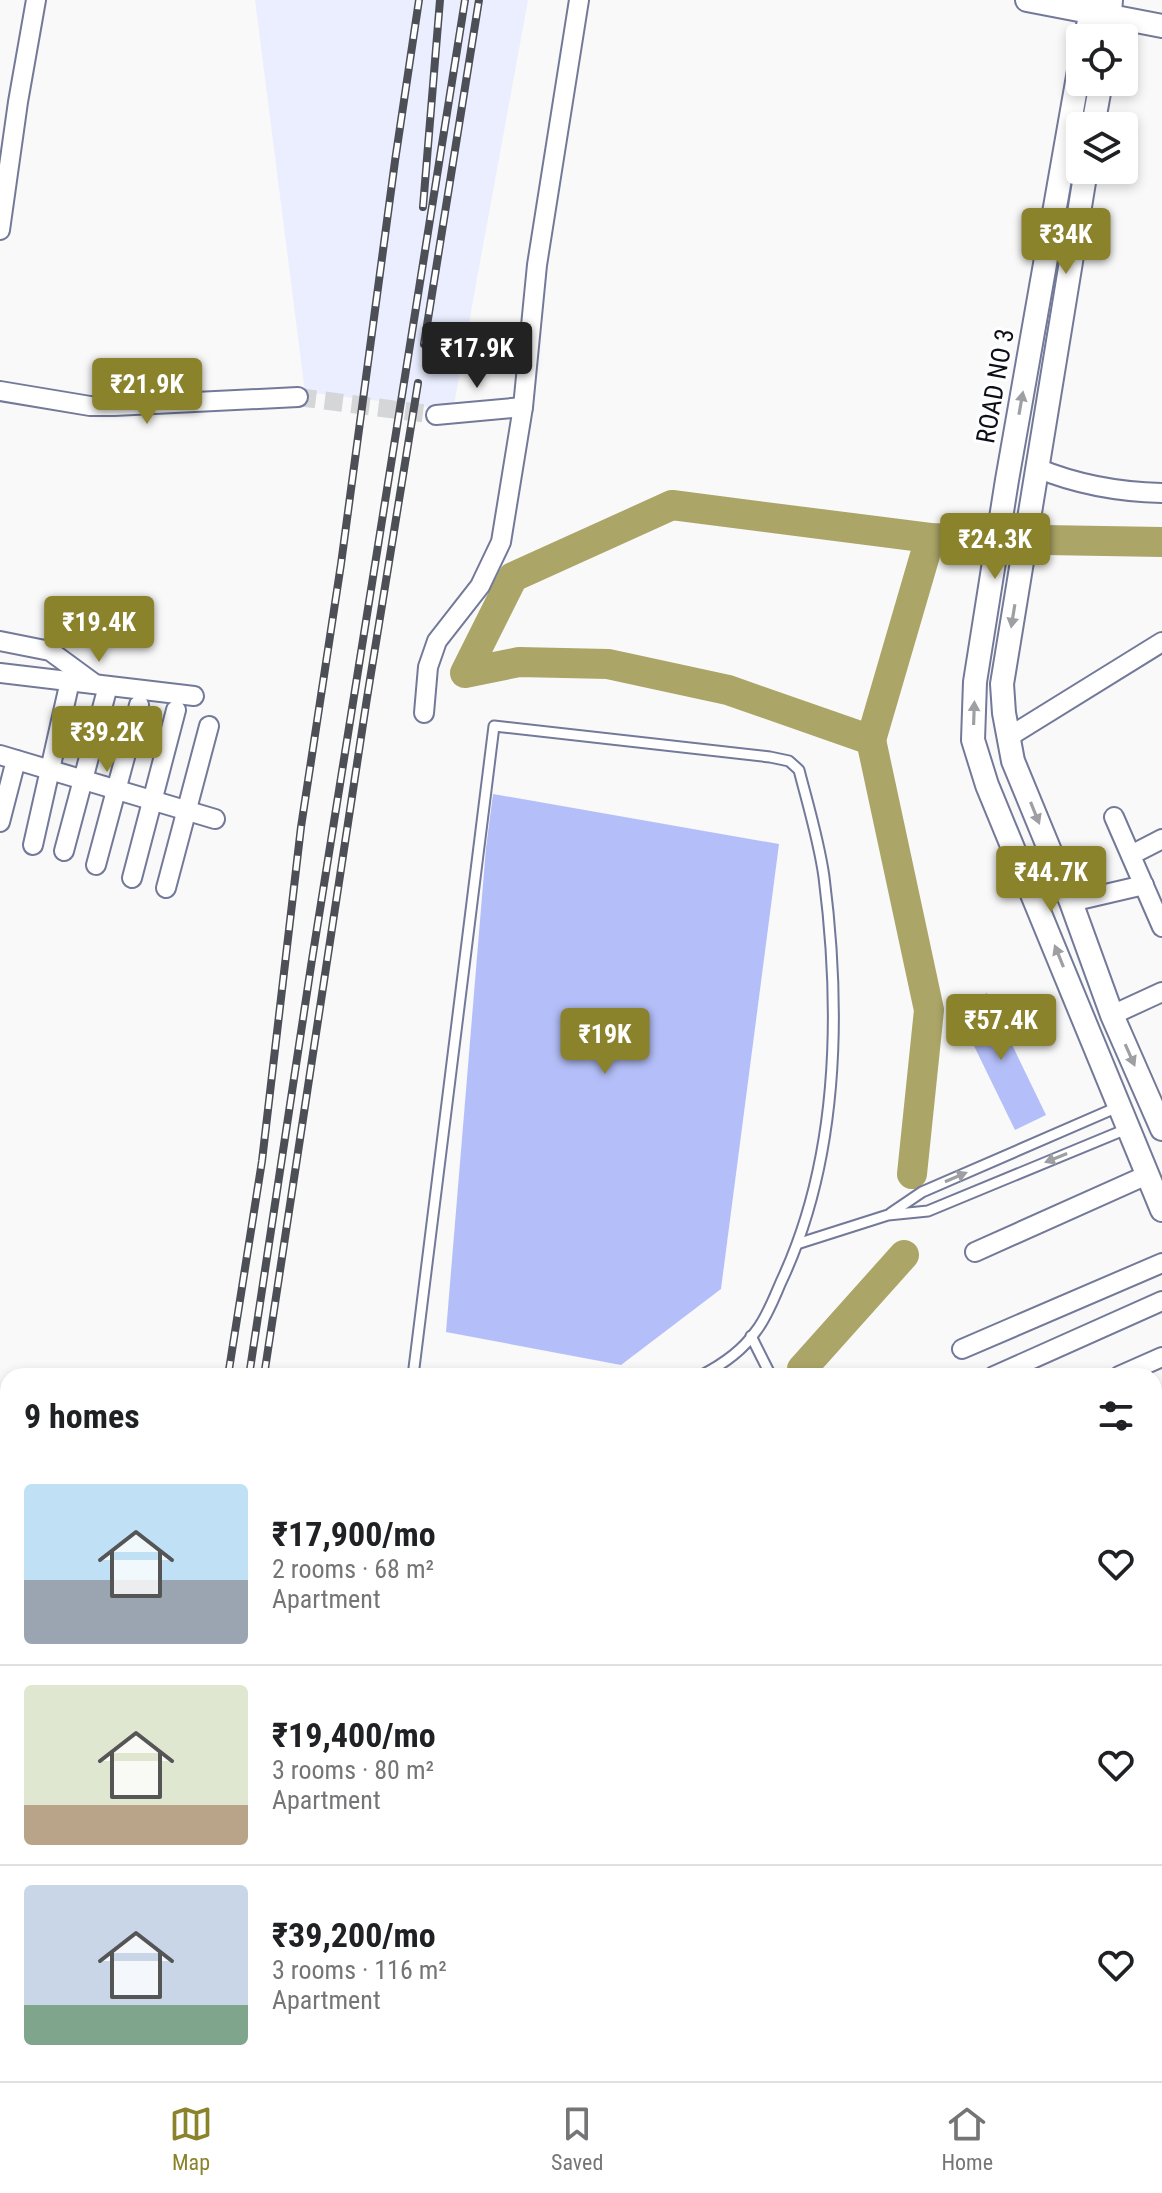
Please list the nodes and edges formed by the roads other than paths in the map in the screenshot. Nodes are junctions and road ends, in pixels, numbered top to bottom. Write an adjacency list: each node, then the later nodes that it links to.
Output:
1 (36, 0): 7 (street)
2 (579, 0): 12 (street)
3 (1027, 0): 4 (street)
4 (1103, 13): 5 (street)
5 (1162, 26)
6 (1075, 96): 49 (street, ROAD NO 3, one-way to 6)
7 (9, 100): 9 (street)
8 (1084, 184): 14 (street, ROAD NO 3)
9 (0, 230)
10 (0, 391): 11 (street)
11 (298, 397)
12 (523, 407): 13 (street); 24 (street)
13 (436, 415)
14 (1036, 476): 15 (street); 26 (street, ROAD NO 3, one-way to 26)
15 (1162, 493)
16 (0, 641): 20 (street)
17 (1162, 642): 26 (street)
18 (0, 673): 19 (street)
19 (70, 681): 20 (street); 28 (street)
20 (102, 685): 21 (street); 29 (street)
21 (194, 696)
22 (139, 705): 30 (street)
23 (176, 710): 31 (street)
24 (424, 713)
25 (209, 726): 32 (street)
26 (1007, 738): 44 (street, ROAD NO 3, one-way to 44)
27 (8, 757): 28 (street); 35 (street)
28 (49, 770): 29 (street); 37 (street)
29 (83, 780): 30 (street); 38 (street)
30 (117, 790): 31 (street); 40 (street)
31 (152, 800): 32 (street); 41 (street)
32 (186, 811): 34 (street); 42 (street)
33 (1114, 817): 39 (street)
34 (215, 819)
35 (0, 822)
36 (1162, 839): 39 (street)
37 (33, 845)
38 (64, 851)
39 (1131, 855): 43 (street)
40 (96, 865)
41 (132, 878)
42 (166, 888)
43 (1151, 890): 44 (street); 45 (street)
44 (1071, 902): 47 (street, ROAD NO 3)
45 (1162, 927)
46 (1162, 992): 47 (street)
47 (1112, 1015): 48 (street, ROAD NO 3, one-way to 48)
48 (1156, 1098): 51 (street, ROAD NO 3)
49 (1120, 1106): 50 (street, ROAD NO 3); 54 (lane, one-way to 49)
50 (1129, 1128): 52 (street, ROAD NO 3); 54 (lane, one-way to 54)
51 (1162, 1129)
52 (1147, 1175): 53 (street, ROAD NO 3); 56 (street)
53 (1162, 1210)
54 (888, 1215): 55 (lane)
55 (800, 1243): 59 (lane); 62 (lane)
56 (975, 1252)
57 (1162, 1263): 60 (street)
58 (1162, 1301): 65 (street)
59 (751, 1336): 63 (lane); 64 (lane)
60 (962, 1349)
61 (1162, 1357): 66 (street)
62 (414, 1368)
63 (712, 1368)
64 (767, 1368)
65 (1012, 1368)
66 (1137, 1368)

